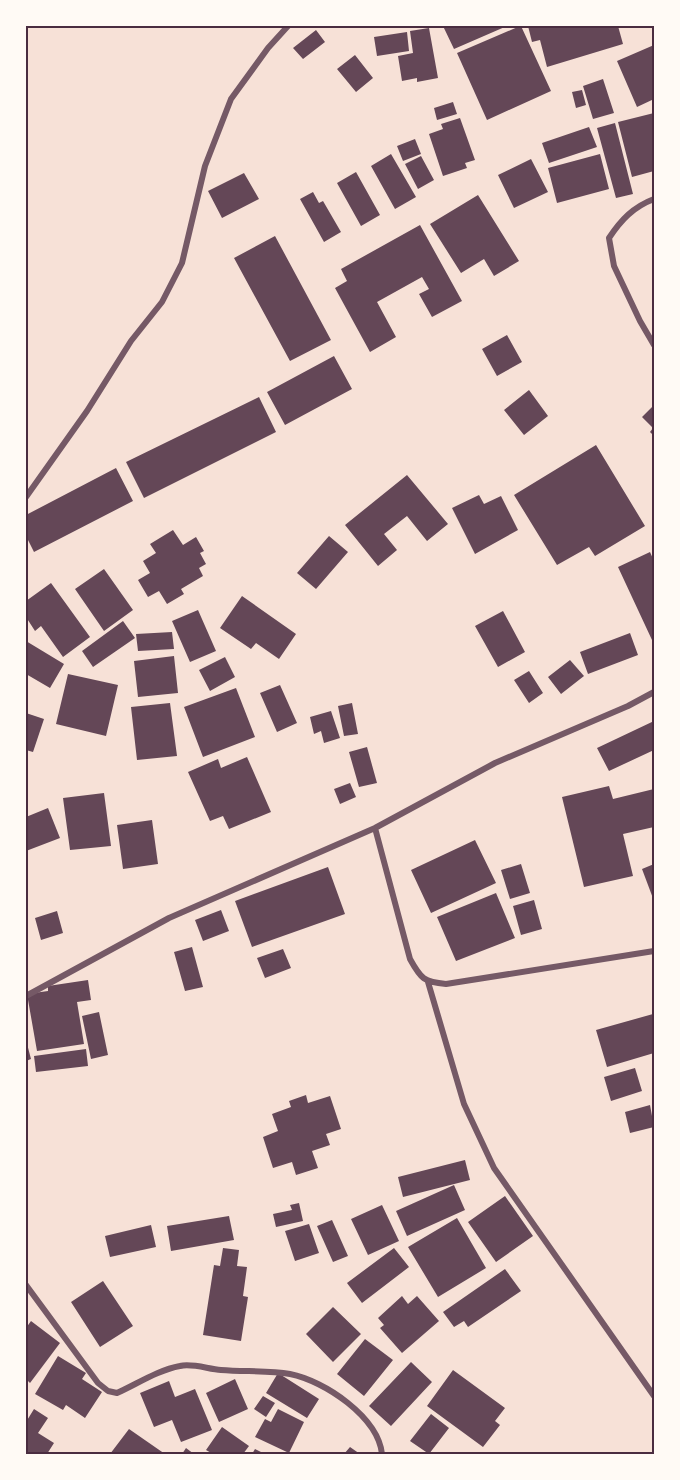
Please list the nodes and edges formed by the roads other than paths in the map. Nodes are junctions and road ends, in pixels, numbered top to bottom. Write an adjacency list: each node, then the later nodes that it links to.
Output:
1 (288, 26): 4 (street)
2 (654, 199): 3 (street)
3 (654, 345)
4 (26, 497)
5 (654, 692): 6 (street)
6 (375, 828): 8 (street); 9 (street)
7 (654, 951): 8 (street)
8 (428, 982): 11 (street)
9 (26, 996)
10 (26, 1285): 12 (street)
11 (654, 1396)
12 (382, 1455)

